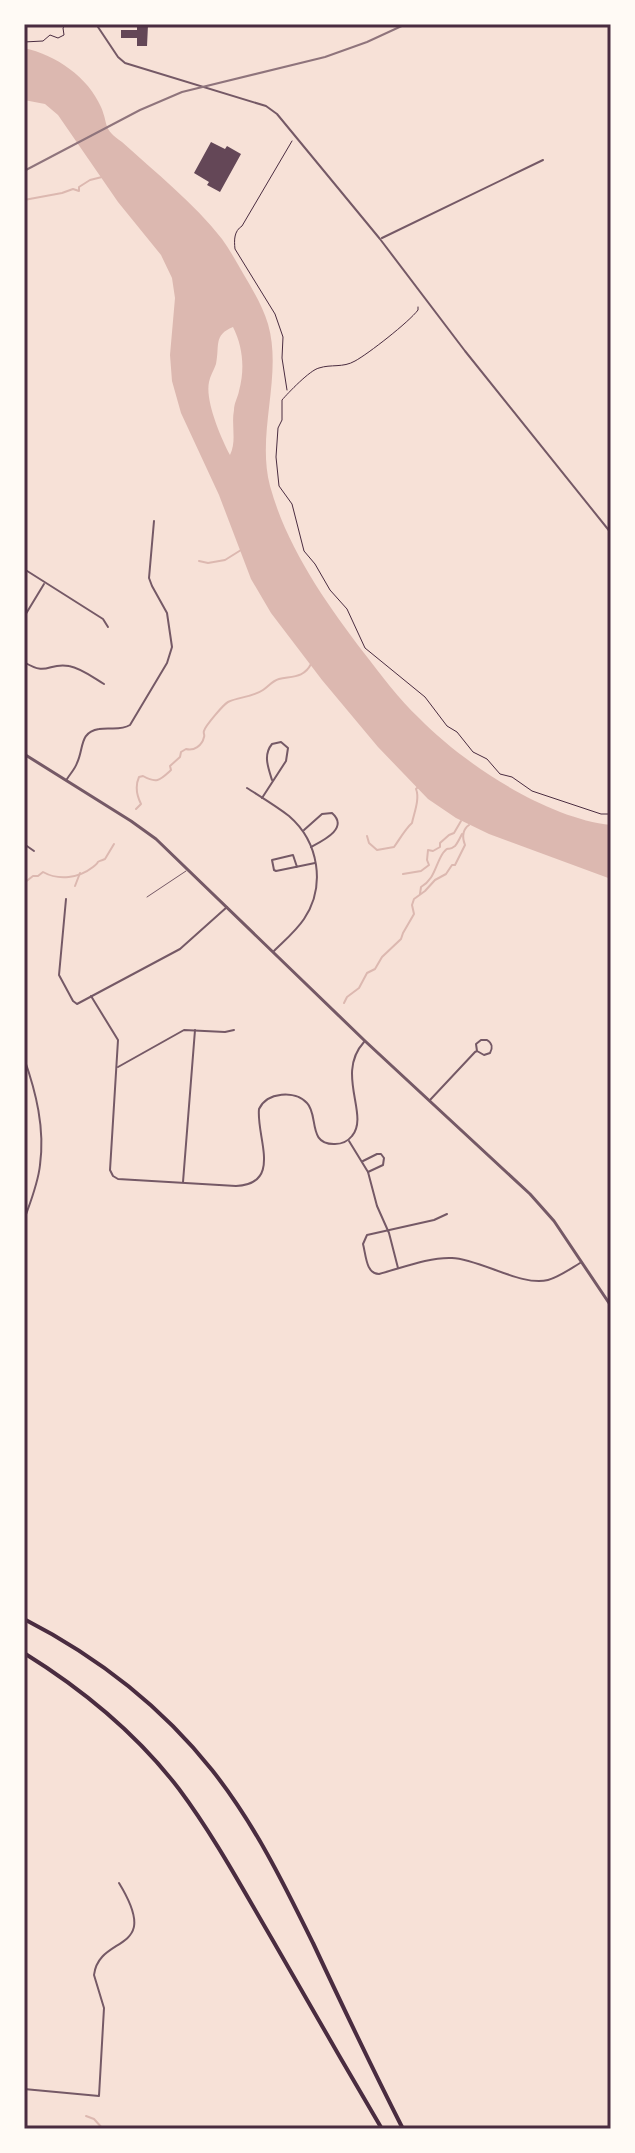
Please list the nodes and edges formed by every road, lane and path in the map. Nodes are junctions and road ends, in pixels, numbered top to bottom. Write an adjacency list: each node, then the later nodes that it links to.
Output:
1 (66, 24): 5 (path)
2 (73, 24): 3 (path)
3 (86, 24)
4 (96, 24): 6 (street)
5 (24, 42)
6 (296, 135): 8 (street); 10 (path)
7 (543, 160): 8 (street)
8 (380, 239): 12 (street)
9 (418, 307): 10 (path)
10 (288, 393): 24 (path)
11 (154, 521): 20 (street)
12 (611, 533)
13 (24, 569): 14 (street)
14 (45, 583): 15 (street); 16 (street)
15 (24, 617)
16 (108, 627)
17 (24, 662): 18 (street)
18 (104, 684)
19 (24, 754): 20 (street)
20 (66, 780): 31 (street)
21 (272, 780): 21 (street); 23 (street)
22 (247, 788): 23 (street)
23 (262, 798): 25 (street)
24 (611, 814)
25 (303, 831): 27 (street); 27 (street)
26 (24, 844): 28 (street)
27 (311, 847): 29 (street)
28 (34, 851)
29 (316, 863): 30 (street); 35 (street)
30 (297, 867): 30 (street)
31 (188, 869): 32 (lane); 34 (street)
32 (147, 897)
33 (66, 899): 36 (street)
34 (227, 907): 35 (street); 36 (street)
35 (273, 952): 39 (street)
36 (91, 996): 43 (street)
37 (195, 1030): 38 (street); 43 (street); 48 (street)
38 (234, 1030)
39 (365, 1041): 44 (street); 45 (street)
40 (477, 1051): 44 (street)
41 (24, 1058): 42 (street)
42 (26, 1066): 50 (street)
43 (117, 1067): 48 (street)
44 (429, 1101): 52 (street)
45 (348, 1140): 46 (street); 48 (street)
46 (362, 1161): 47 (street); 47 (street)
47 (368, 1172): 51 (street)
48 (183, 1183)
49 (447, 1214): 51 (street)
50 (24, 1220)
51 (388, 1230): 53 (street); 53 (street)
52 (582, 1262): 53 (street); 54 (street)
53 (398, 1269)
54 (611, 1306)
55 (24, 1619): 60 (highway)
56 (24, 1653): 59 (highway)
57 (119, 1883): 58 (street)
58 (24, 2089)
59 (382, 2129)
60 (403, 2129)

